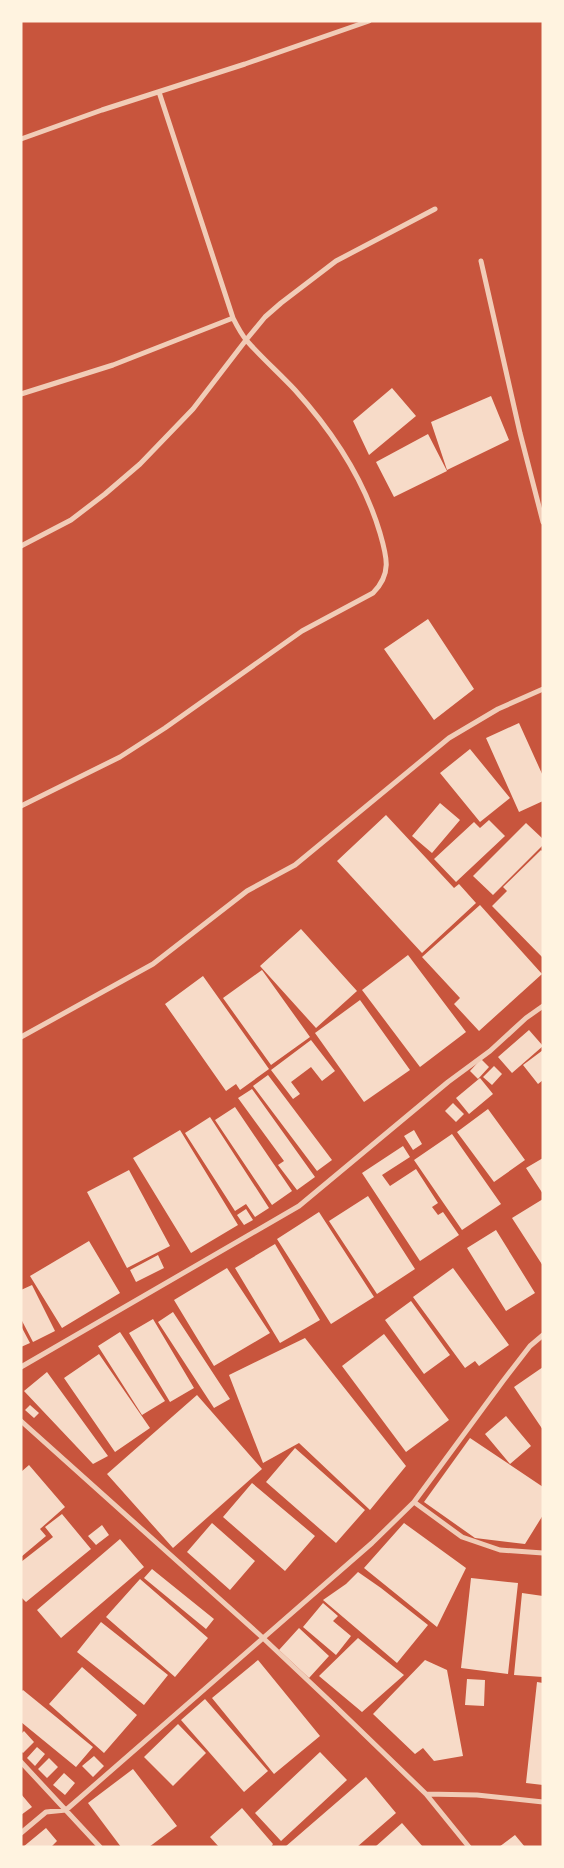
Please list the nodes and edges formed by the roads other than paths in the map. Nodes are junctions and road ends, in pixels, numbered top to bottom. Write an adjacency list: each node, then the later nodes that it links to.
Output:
1 (368, 21): 2 (street)
2 (159, 92): 3 (street); 6 (street)
3 (21, 138)
4 (435, 209): 7 (street)
5 (481, 261): 9 (street)
6 (233, 318): 7 (street); 8 (street)
7 (246, 340): 10 (street); 12 (street)
8 (21, 394)
9 (543, 522)
10 (21, 546)
11 (543, 689): 14 (street)
12 (21, 806)
13 (543, 1006): 16 (street)
14 (21, 1037)
15 (543, 1335): 18 (street)
16 (21, 1367)
17 (21, 1421): 20 (street)
18 (414, 1502): 19 (street); 20 (street)
19 (543, 1552)
20 (262, 1638): 22 (street); 24 (street)
21 (21, 1762): 24 (street)
22 (426, 1794): 23 (street); 27 (street)
23 (543, 1802)
24 (66, 1810): 25 (street); 26 (street)
25 (21, 1833)
26 (100, 1847)
27 (469, 1847)

